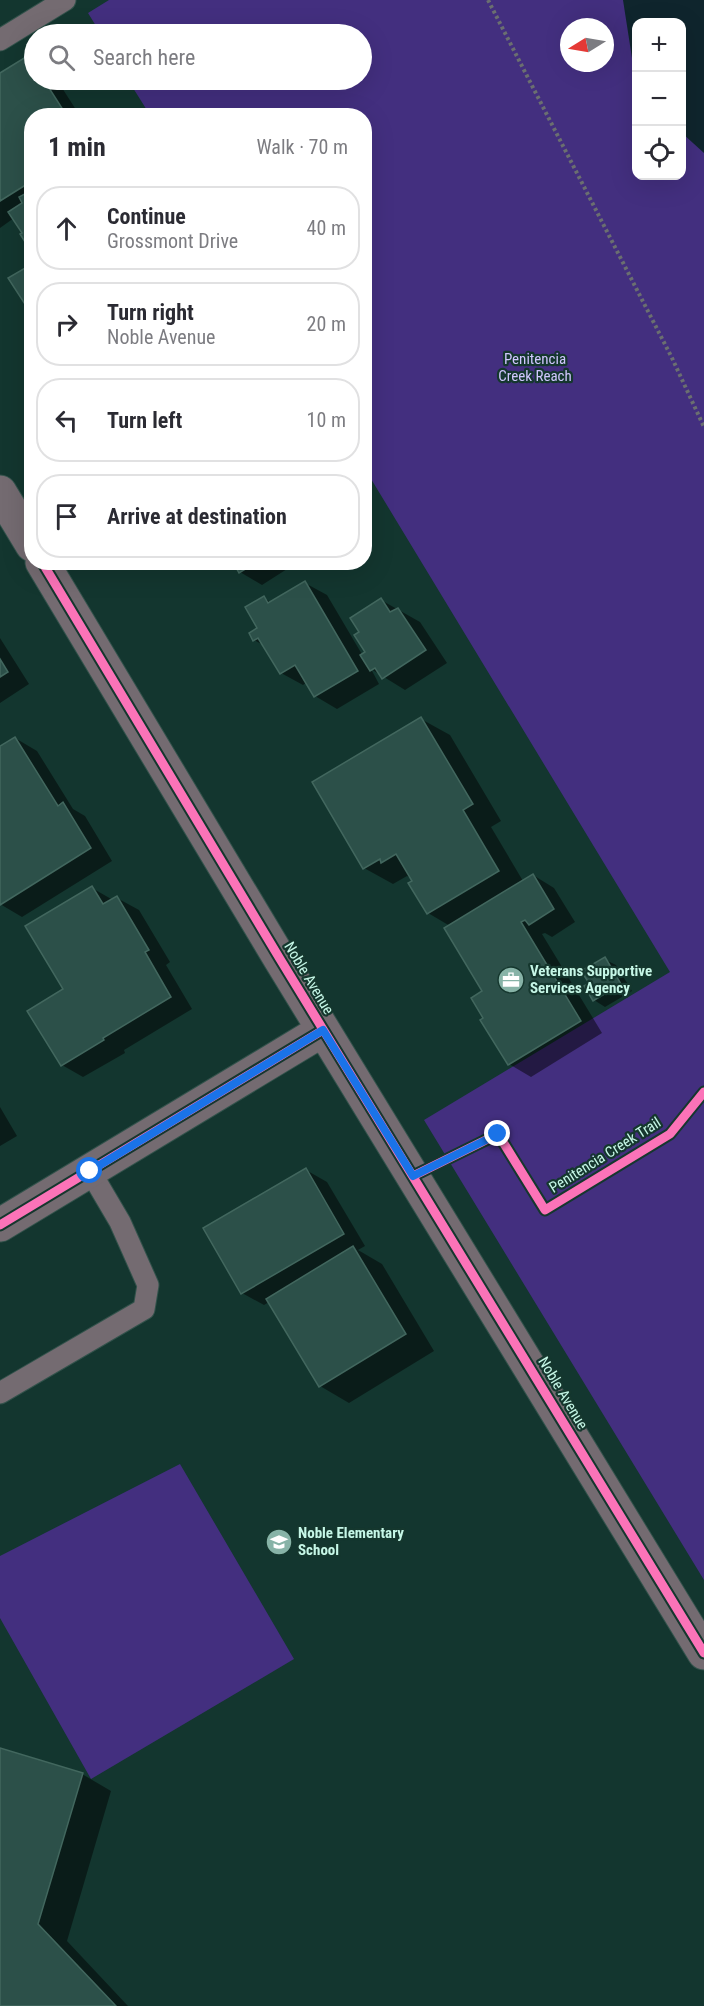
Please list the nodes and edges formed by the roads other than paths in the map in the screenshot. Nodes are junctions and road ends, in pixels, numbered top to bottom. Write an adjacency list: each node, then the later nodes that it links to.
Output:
1 (65, 0): 2 (lane)
2 (26, 24)
3 (24, 25): 4 (lane)
4 (0, 40)
5 (0, 492): 6 (street)
6 (24, 532)
7 (47, 570): 8 (street, Noble Avenue)
8 (323, 1030): 9 (street); 12 (street, Noble Avenue)
9 (90, 1171): 10 (street); 11 (lane)
10 (0, 1225)
11 (0, 1393)
12 (704, 1653)

